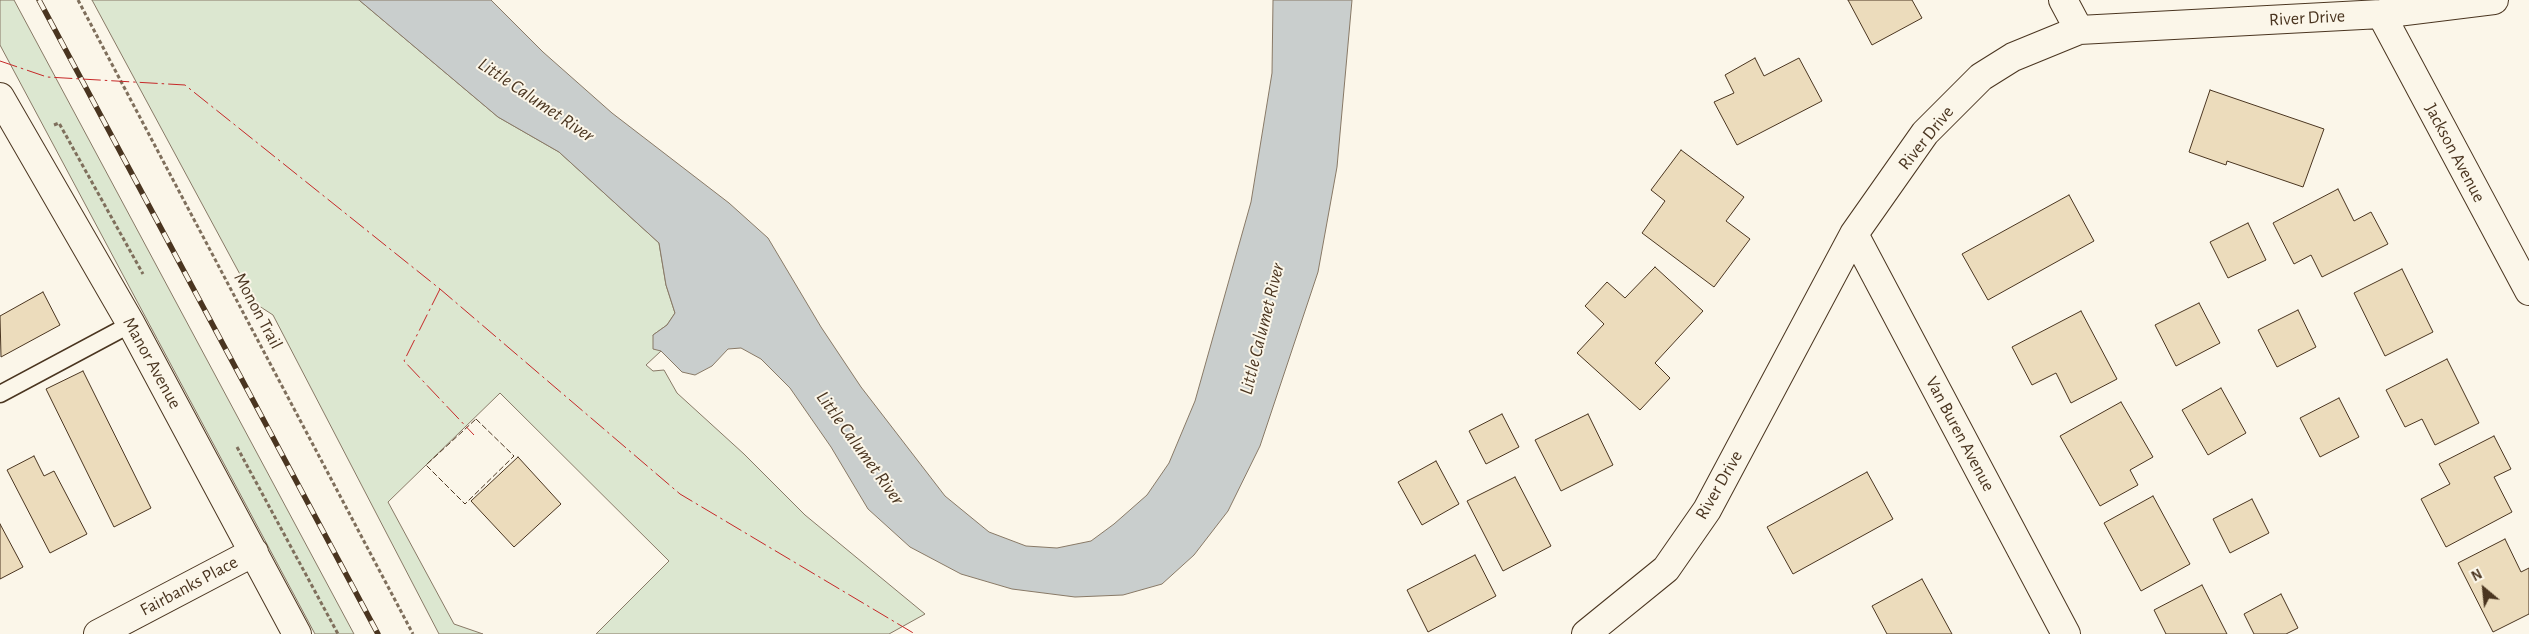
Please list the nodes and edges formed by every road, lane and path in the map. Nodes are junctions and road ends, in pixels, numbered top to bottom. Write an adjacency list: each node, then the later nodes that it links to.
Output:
1 (78, 0): 14 (path, Monon Trail)
2 (2063, 0): 5 (street)
3 (2494, 0): 4 (street, River Drive)
4 (2381, 14): 5 (street, River Drive); 8 (street, Jackson Avenue)
5 (2079, 30): 7 (street, River Drive)
6 (0, 97): 9 (street, Manor Avenue)
7 (1854, 234): 15 (street, River Drive); 16 (street, Van Buren Avenue)
8 (2529, 292)
9 (131, 324): 10 (lane); 11 (street, Manor Avenue)
10 (0, 394)
11 (254, 552): 12 (street, Fairbanks Place); 13 (street, Manor Avenue)
12 (98, 634)
13 (297, 634)
14 (413, 634)
15 (1586, 634)
16 (2066, 634)

